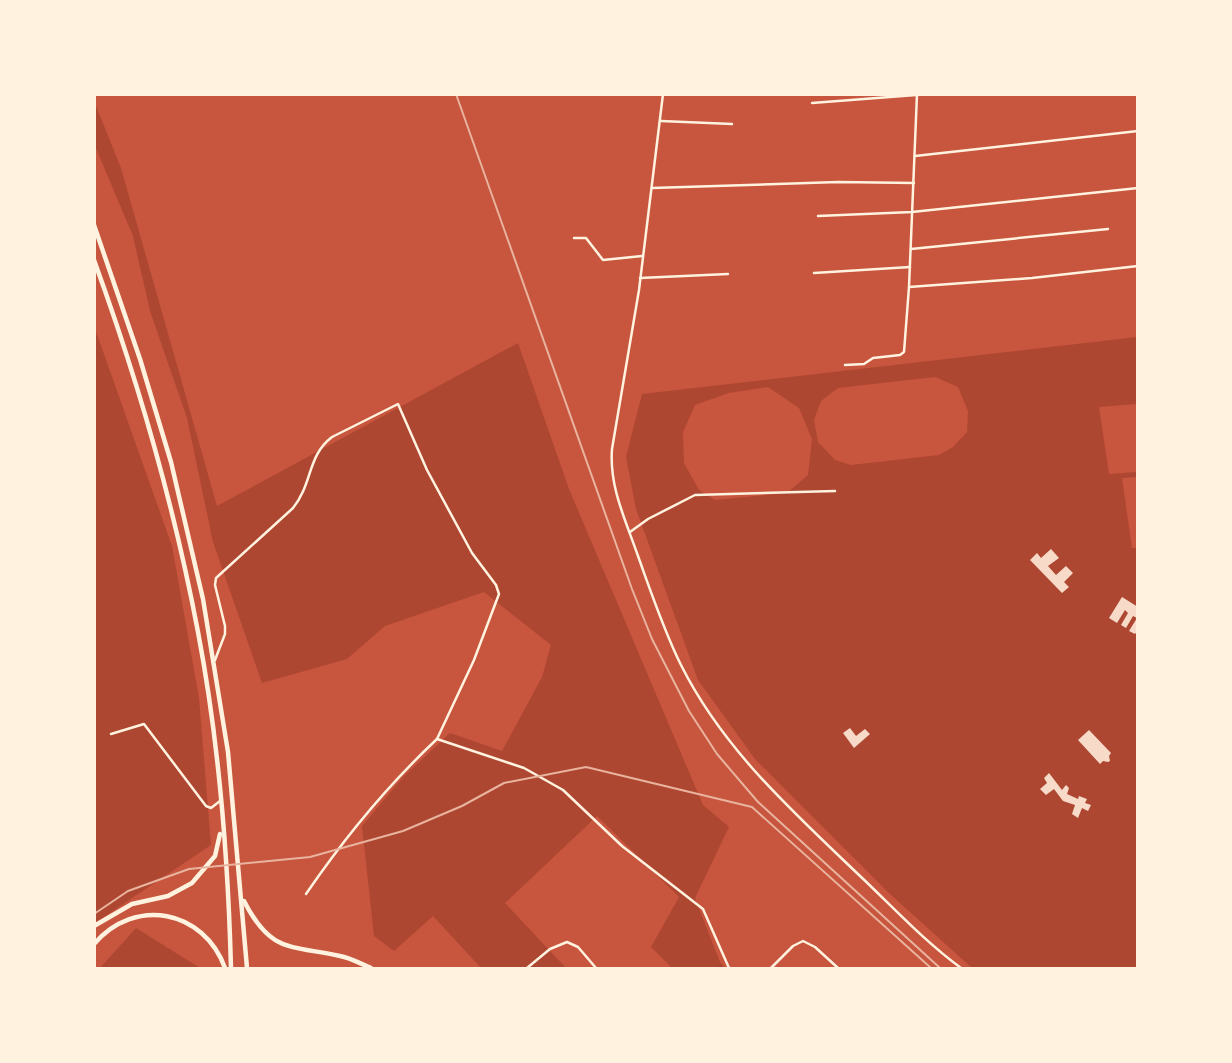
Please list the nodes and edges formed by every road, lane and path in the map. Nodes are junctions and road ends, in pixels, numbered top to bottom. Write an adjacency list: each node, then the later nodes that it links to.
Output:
1 (663, 94): 5 (street)
2 (929, 94): 3 (street)
3 (917, 95): 4 (street); 8 (street)
4 (812, 103)
5 (661, 121): 6 (street); 10 (street)
6 (732, 124)
7 (1138, 131): 8 (street)
8 (915, 156): 9 (street)
9 (914, 183): 10 (street); 12 (street)
10 (652, 188): 18 (street)
11 (1138, 188): 12 (street)
12 (912, 212): 13 (street); 17 (street)
13 (818, 216)
14 (94, 225): 29 (highway)
15 (1108, 229): 17 (street)
16 (574, 238): 18 (street)
17 (911, 250): 21 (street)
18 (642, 256): 24 (street)
19 (94, 260): 32 (highway)
20 (1138, 266): 25 (street)
21 (910, 267): 22 (street); 25 (street)
22 (814, 273)
23 (729, 274): 24 (street)
24 (640, 278): 28 (street)
25 (909, 286): 26 (street)
26 (845, 365)
27 (835, 491): 28 (street)
28 (630, 532): 47 (street)
29 (215, 661): 31 (street); 35 (highway)
30 (111, 734): 32 (street)
31 (438, 739): 34 (street); 44 (street)
32 (220, 801): 33 (highway)
33 (222, 823): 36 (highway); 39 (highway)
34 (306, 894)
35 (242, 898): 40 (highway); 41 (highway)
36 (94, 926)
37 (94, 944): 38 (highway)
38 (225, 968)
39 (231, 968)
40 (247, 968)
41 (371, 968)
42 (527, 968): 43 (street)
43 (596, 968)
44 (729, 968)
45 (771, 968): 46 (street)
46 (838, 968)
47 (961, 968)

